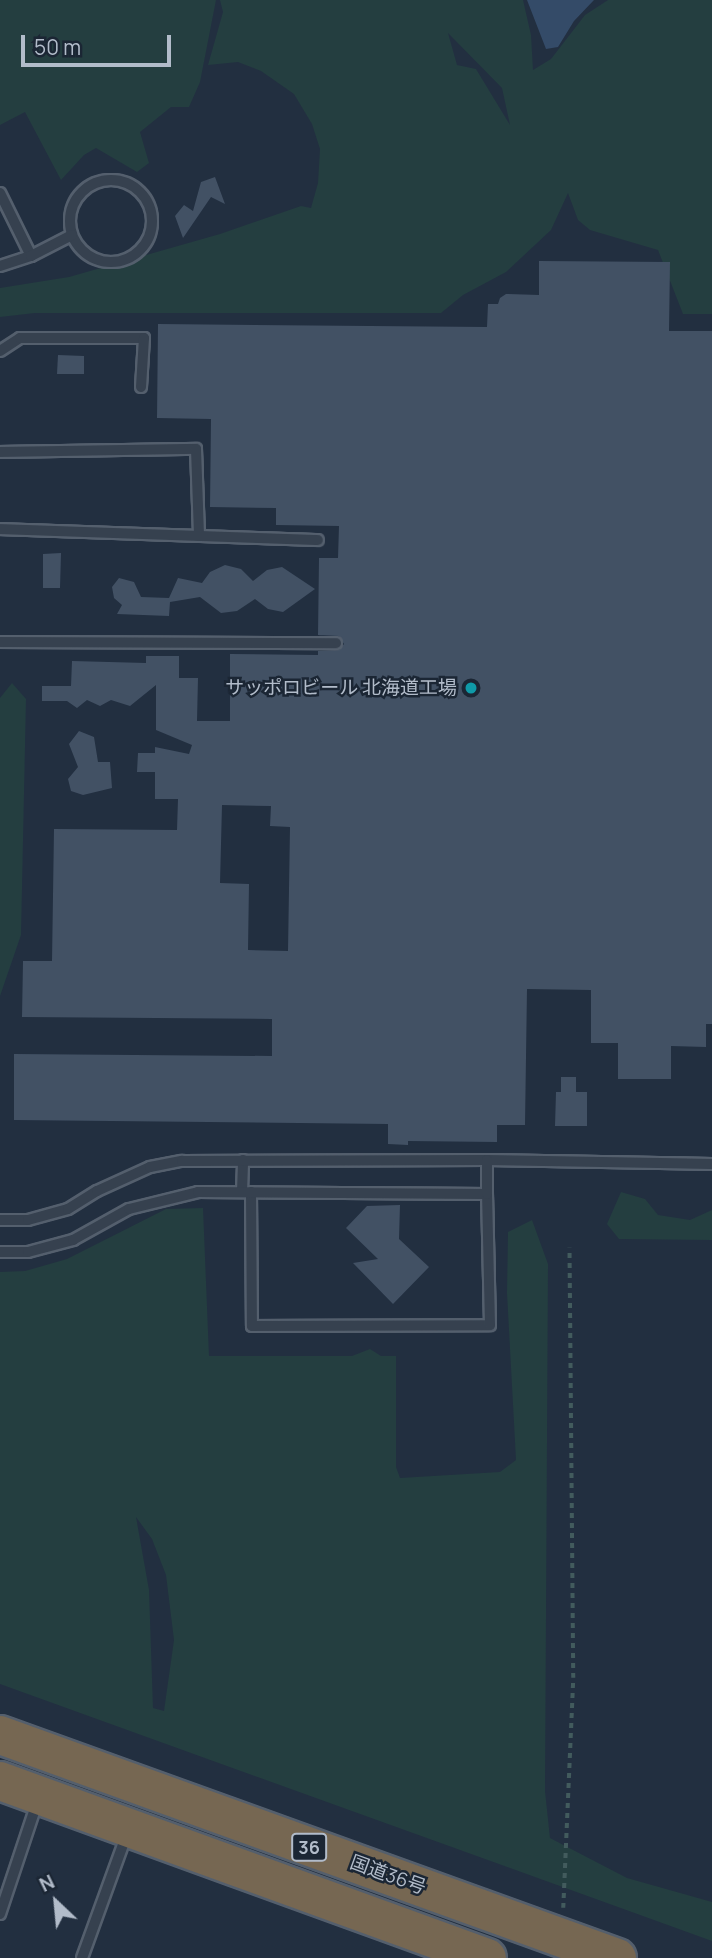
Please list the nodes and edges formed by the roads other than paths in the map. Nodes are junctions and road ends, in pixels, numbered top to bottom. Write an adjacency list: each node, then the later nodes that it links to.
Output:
1 (0, 193): 3 (lane)
2 (72, 235): 2 (lane); 3 (lane)
3 (30, 256): 4 (lane)
4 (0, 266)
5 (0, 351): 6 (lane)
6 (141, 387)
7 (0, 452): 9 (lane)
8 (0, 529): 9 (lane)
9 (199, 536): 10 (lane)
10 (318, 540)
11 (0, 642): 12 (lane)
12 (336, 643)
13 (243, 1160): 14 (lane); 16 (lane); 18 (lane)
14 (487, 1160): 15 (lane); 17 (lane)
15 (712, 1164)
16 (247, 1192): 17 (lane); 17 (lane); 19 (lane)
17 (487, 1194)
18 (0, 1220)
19 (0, 1252)
20 (0, 1735): 27 (highway, 国道36号 / 36)
21 (0, 1781): 22 (highway, 36)
22 (39, 1796): 23 (highway, 36); 24 (lane)
23 (128, 1828): 25 (lane); 26 (highway, 36)
24 (0, 1914)
25 (82, 1958)
26 (487, 1958)
27 (617, 1958)

